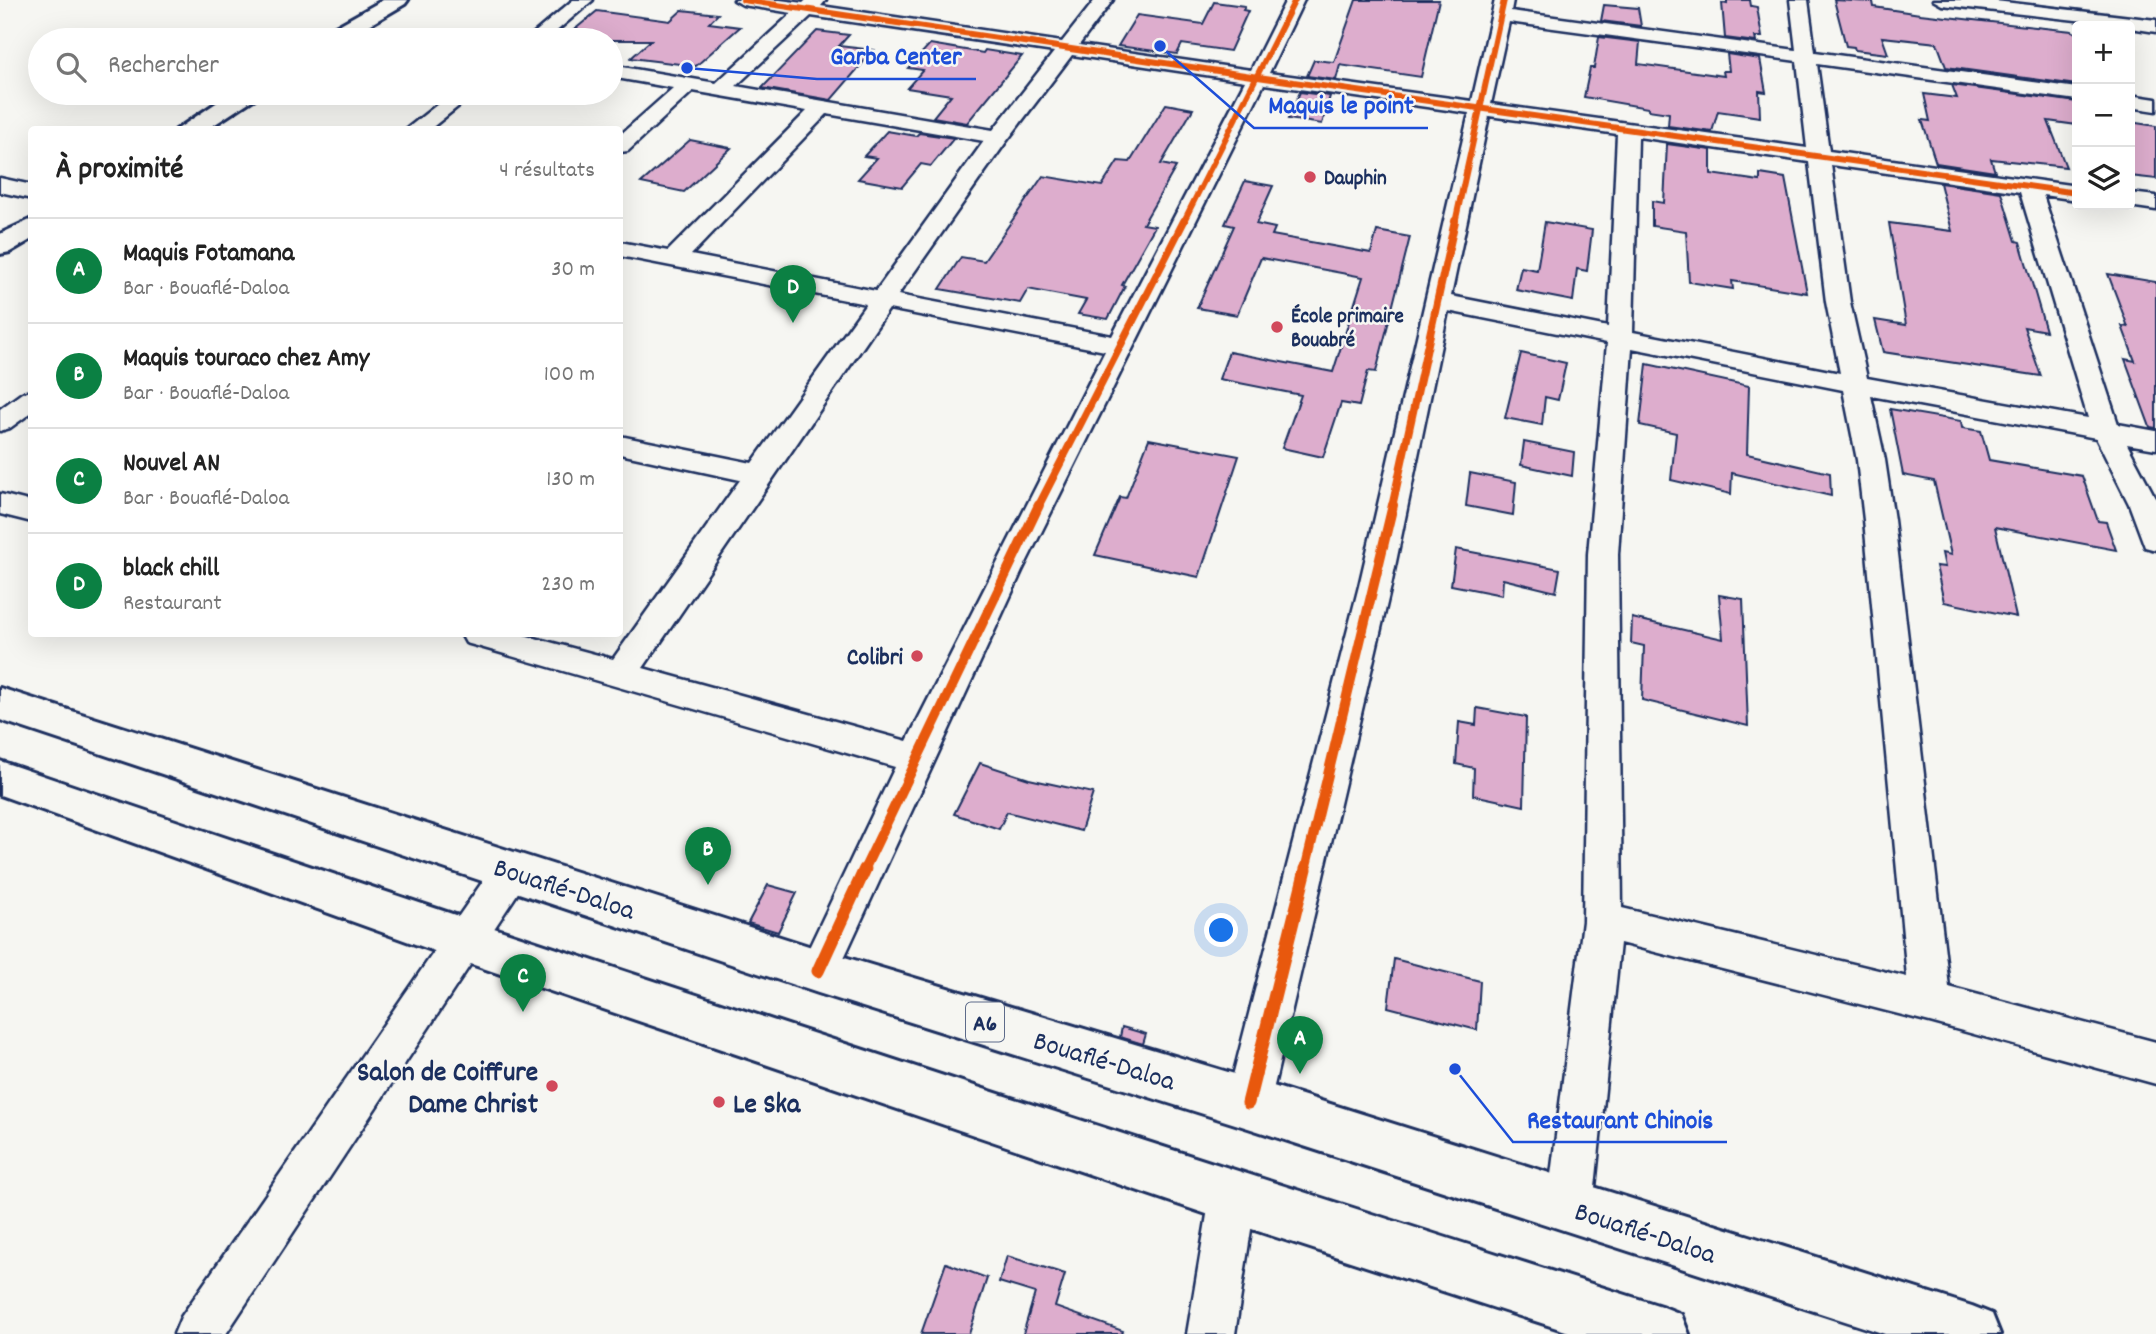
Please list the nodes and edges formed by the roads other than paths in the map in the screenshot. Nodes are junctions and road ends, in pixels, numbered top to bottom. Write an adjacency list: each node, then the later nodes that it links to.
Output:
1 (398, 0): 13 (main road)
2 (584, 0): 14 (street)
3 (743, 0): 9 (street)
4 (1104, 0): 15 (street)
5 (1295, 0): 18 (street)
6 (1799, 0): 16 (street)
7 (1942, 0): 8 (street)
8 (2001, 3): 12 (street)
9 (811, 5): 15 (street); 20 (street)
10 (1503, 7): 16 (street); 27 (street)
11 (2141, 8): 12 (street)
12 (2155, 27)
13 (350, 28)
14 (550, 28)
15 (1064, 48): 18 (street); 31 (street)
16 (1807, 57): 21 (street); 33 (street)
17 (623, 73): 19 (street)
18 (1258, 77): 27 (street); 47 (street)
19 (689, 84): 20 (street); 32 (street)
20 (720, 90): 26 (street)
21 (2072, 93)
22 (2135, 102): 25 (street)
23 (228, 105): 28 (main road)
24 (449, 105): 29 (street)
25 (2156, 105)
26 (822, 107): 31 (street); 43 (street)
27 (1479, 108): 30 (street); 45 (street)
28 (194, 126)
29 (420, 126)
30 (1628, 129): 33 (street); 46 (street)
31 (999, 137): 44 (street)
32 (623, 143)
33 (1820, 156): 35 (street); 48 (street)
34 (0, 185): 36 (street)
35 (2029, 186): 37 (street); 51 (street)
36 (28, 191)
37 (2072, 191)
38 (2135, 201): 39 (street)
39 (2156, 203)
40 (28, 229): 41 (main road)
41 (0, 246)
42 (623, 250): 43 (street)
43 (674, 259): 44 (street)
44 (883, 299): 47 (street); 54 (street)
45 (1437, 301): 46 (street); 69 (street)
46 (1620, 337): 48 (street); 64 (street)
47 (1121, 346): 61 (street)
48 (1853, 384): 51 (street); 67 (street)
49 (28, 401): 50 (street)
50 (0, 422)
51 (2106, 431): 52 (street); 57 (street)
52 (2156, 440)
53 (623, 446): 54 (street)
54 (759, 474): 59 (street)
55 (0, 504): 56 (street)
56 (28, 511)
57 (2156, 539)
58 (487, 637): 59 (street)
59 (620, 676): 61 (street)
60 (0, 704): 63 (main road, Bouaflé-Daloa / A6)
61 (915, 758): 66 (street)
62 (0, 778): 65 (main road)
63 (512, 870): 65 (street); 66 (main road, Bouaflé-Daloa / A6)
64 (1604, 921): 67 (street); 71 (street)
65 (465, 941): 70 (main road); 72 (street)
66 (818, 971): 69 (main road, Bouaflé-Daloa / A6)
67 (1930, 1002): 68 (street)
68 (2156, 1063)
69 (1248, 1103): 71 (main road, Bouaflé-Daloa / A6)
70 (1233, 1196): 73 (street); 74 (main road)
71 (1570, 1207): 75 (main road, Bouaflé-Daloa / A6)
72 (198, 1334)
73 (1211, 1334)
74 (1661, 1334)
75 (1972, 1334)

